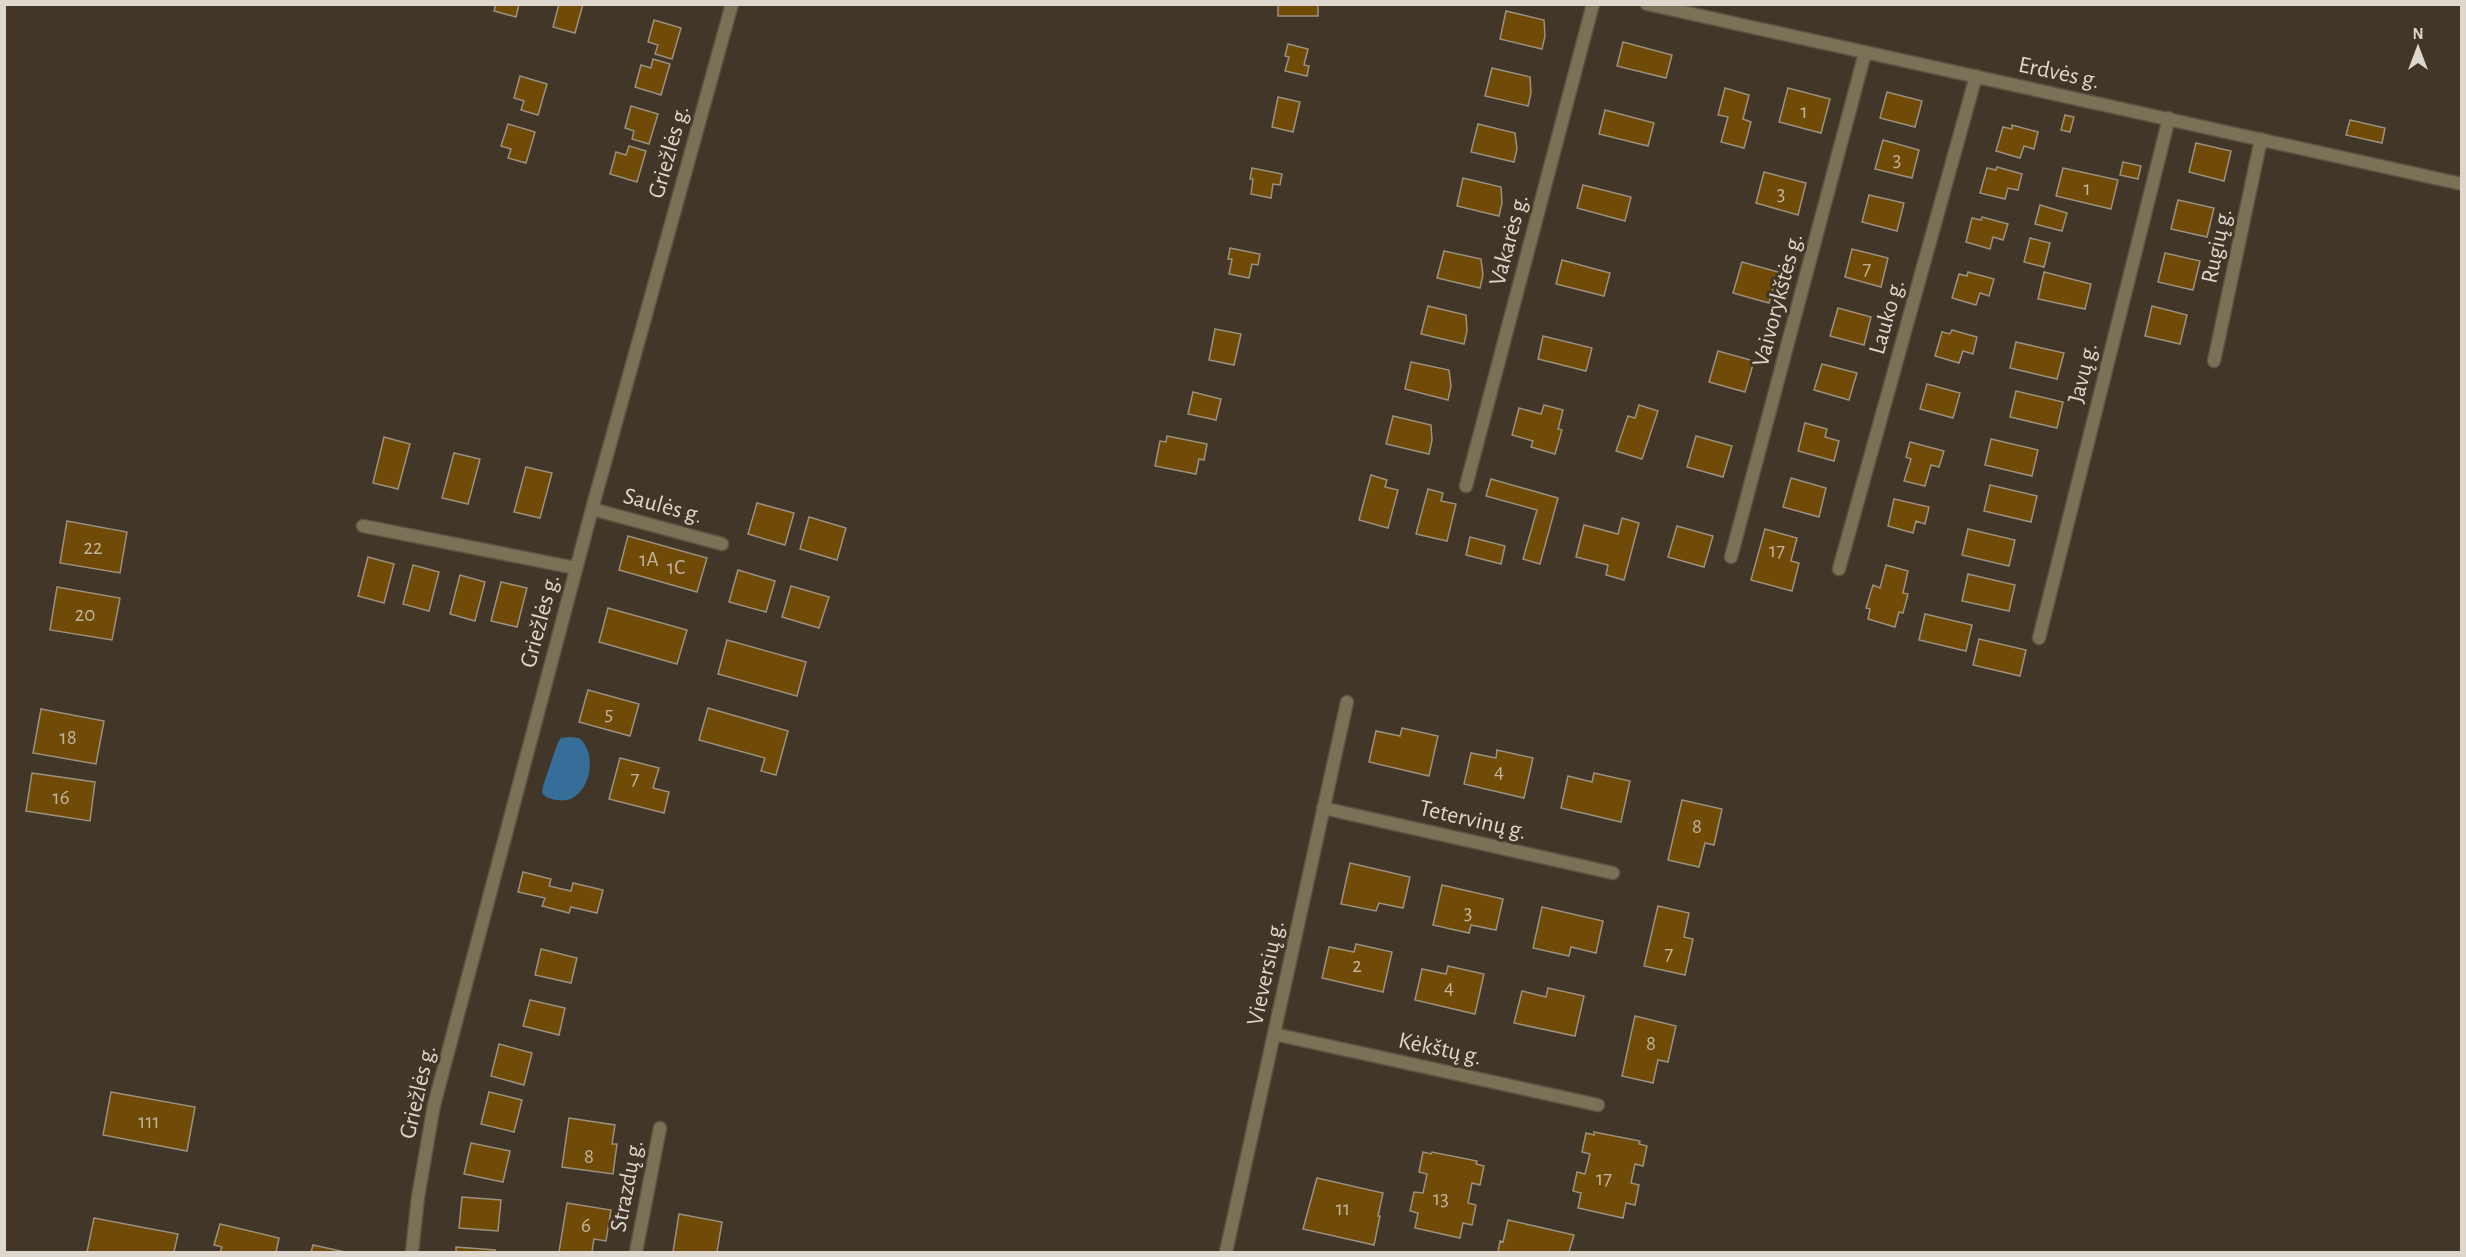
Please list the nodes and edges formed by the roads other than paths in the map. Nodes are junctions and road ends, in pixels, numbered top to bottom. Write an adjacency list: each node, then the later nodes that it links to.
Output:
1 (732, 4): 11 (street, Griežlės g.)
2 (1593, 4): 10 (street, Vakarės g.)
3 (1647, 4): 4 (street, Erdvės g.)
4 (1865, 53): 5 (street, Erdvės g.); 14 (street, Vaivorykštės g.)
5 (1976, 76): 6 (street, Erdvės g.); 16 (street, Lauko g.)
6 (2169, 118): 7 (street, Erdvės g.); 17 (street, Javų g.)
7 (2261, 140): 8 (street, Erdvės g.); 9 (street, Rugių g.)
8 (2462, 184)
9 (2214, 361)
10 (1466, 486)
11 (592, 509): 13 (street, Saulės g.); 15 (street, Griežlės g.)
12 (363, 526): 15 (street)
13 (722, 544)
14 (1731, 557)
15 (576, 568): 24 (street, Griežlės g.)
16 (1839, 568)
17 (2039, 638)
18 (1347, 702): 19 (street, Vieversių g.)
19 (1323, 808): 20 (street, Tetervinų g.); 21 (street, Vieversių g.)
20 (1613, 873)
21 (1274, 1034): 22 (street, Kėkštų g.); 26 (street, Vieversių g.)
22 (1598, 1105)
23 (660, 1128): 25 (street, Strazdų g.)
24 (412, 1252)
25 (636, 1252)
26 (1226, 1252)

